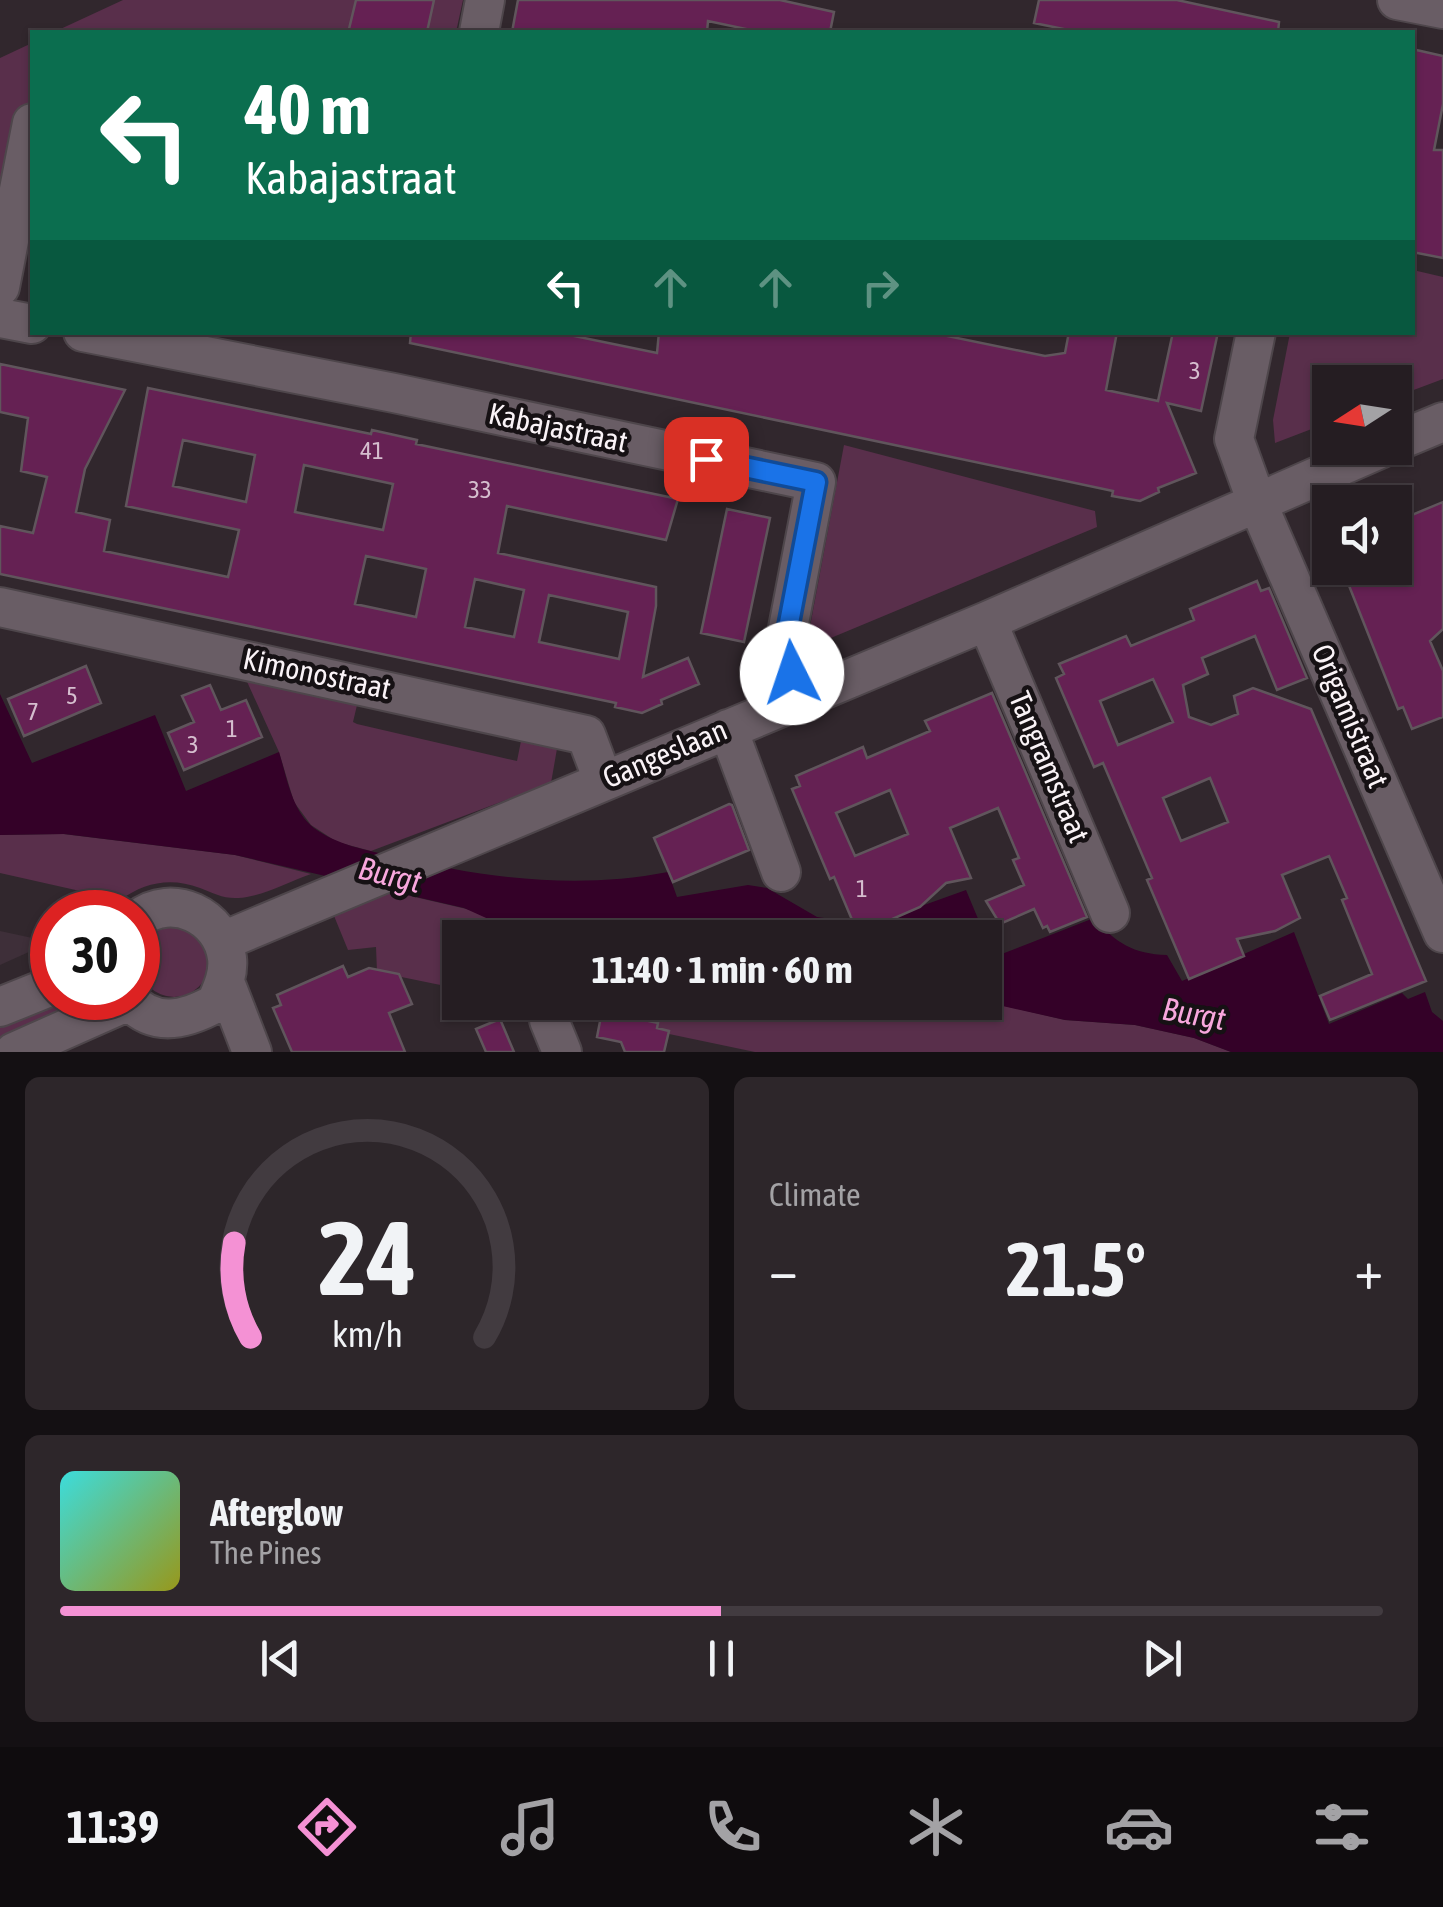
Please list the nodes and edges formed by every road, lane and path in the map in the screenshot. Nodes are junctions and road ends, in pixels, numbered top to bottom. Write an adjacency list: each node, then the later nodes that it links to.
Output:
1 (486, 0): 4 (street)
2 (1396, 0): 3 (street)
3 (1443, 9)
4 (479, 30)
5 (30, 132): 6 (street)
6 (0, 287)
7 (0, 318): 8 (street)
8 (30, 324)
9 (99, 335): 17 (street, Kabajastraat)
10 (1255, 335): 14 (street, Origamistraat)
11 (1443, 422): 12 (street)
12 (1412, 435)
13 (1341, 465): 14 (street, Gangeslaan)
14 (1256, 500): 16 (street, Gangeslaan); 23 (street, Origamistraat)
15 (0, 607): 19 (street, Kimonostraat)
16 (987, 621): 17 (street, Gangeslaan); 22 (street, Tangramstraat)
17 (801, 696): 18 (street, Gangeslaan)
18 (728, 729): 19 (street, Gangeslaan); 20 (street)
19 (604, 780): 24 (street, Gangeslaan)
20 (781, 872)
21 (160, 908): 24 (street)
22 (1110, 913)
23 (1443, 933)
24 (223, 941): 25 (street)
25 (225, 982): 30 (street); 32 (street)
26 (30, 995): 27 (street)
27 (0, 1007)
28 (84, 1020): 31 (street)
29 (154, 1020): 30 (street)
30 (178, 1036)
31 (14, 1052)
32 (252, 1052)

